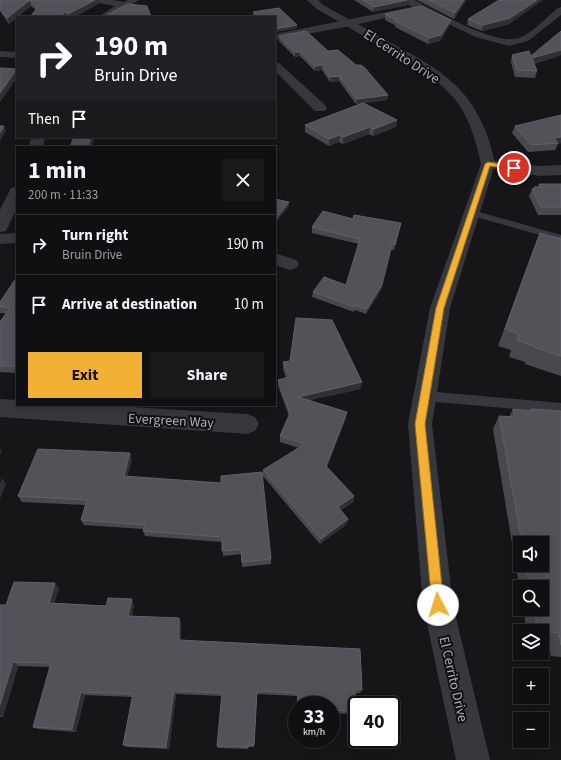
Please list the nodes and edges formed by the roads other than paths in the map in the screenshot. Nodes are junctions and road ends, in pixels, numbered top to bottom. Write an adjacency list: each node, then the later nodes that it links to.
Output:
1 (96, 0): 4 (street)
2 (312, 0): 8 (street, El Cerrito Drive)
3 (406, 0): 5 (street)
4 (130, 2): 7 (street)
5 (422, 7): 6 (street); 8 (street)
6 (561, 10)
7 (105, 16)
8 (350, 23): 9 (street); 14 (street, El Cerrito Drive)
9 (276, 37)
10 (0, 54): 11 (street)
11 (16, 55)
12 (276, 66): 13 (street)
13 (320, 108)
14 (488, 164): 15 (street); 17 (street, El Cerrito Drive)
15 (561, 170)
16 (16, 193): 18 (street)
17 (472, 212): 20 (lane); 22 (street, El Cerrito Drive)
18 (0, 227)
19 (16, 238): 21 (street)
20 (561, 238)
21 (0, 239)
22 (425, 396): 24 (lane); 26 (street, El Cerrito Drive)
23 (0, 408): 25 (street, Evergreen Way)
24 (561, 408)
25 (247, 424)
26 (473, 760)

